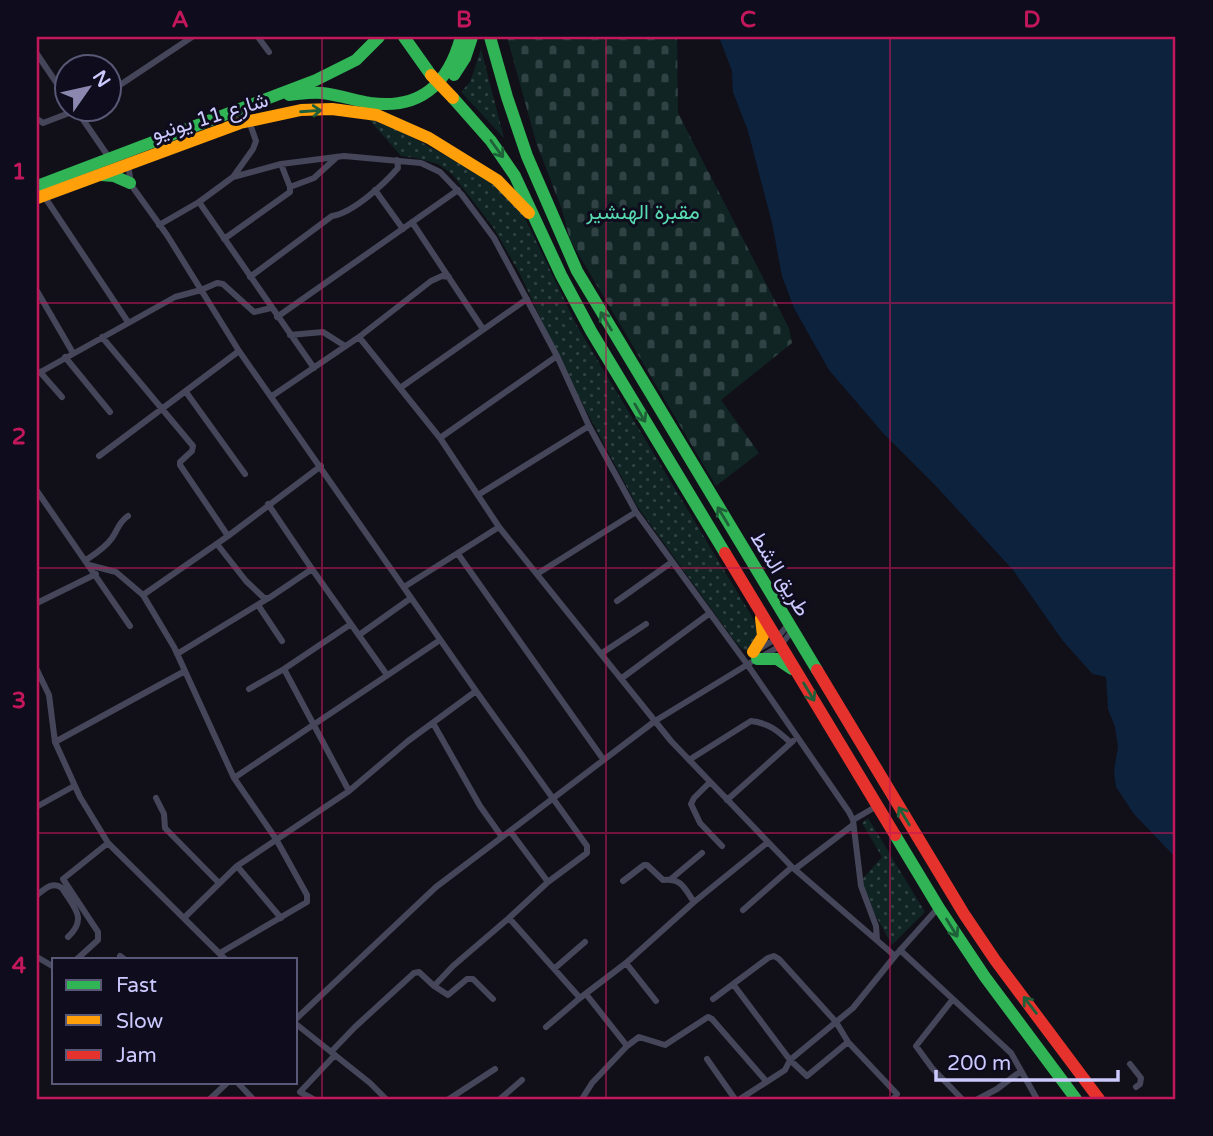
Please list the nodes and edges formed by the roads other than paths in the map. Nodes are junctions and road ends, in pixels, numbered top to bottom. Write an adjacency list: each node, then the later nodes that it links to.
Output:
1 (192, 37): 8 (street)
2 (258, 37): 9 (street)
3 (379, 37): 13 (highway, شارع 11 يونيو)
4 (404, 37): 30 (highway, طريق الشط, one-way to 30, bridge)
5 (460, 37): 13 (highway)
6 (472, 37): 14 (highway)
7 (490, 37): 91 (highway, طريق الشط, one-way to 7)
8 (181, 40): 12 (street)
9 (269, 52)
10 (37, 54): 11 (street)
11 (52, 76)
12 (122, 83)
13 (272, 97): 20 (highway, شارع 11 يونيو)
14 (364, 112): 15 (highway, شارع 11 يونيو, one-way to 14); 30 (highway, شارع 11 يونيو)
15 (249, 121): 18 (highway, شارع 11 يونيو); 23 (street)
16 (88, 122): 20 (street)
17 (337, 157): 19 (street); 21 (street); 25 (street)
18 (143, 158): 20 (highway, شارع 11 يونيو); 24 (highway)
19 (397, 160): 26 (street); 27 (street)
20 (119, 163): 22 (highway, شارع 11 يونيو); 24 (street); 28 (highway, شارع 11 يونيو)
21 (281, 164): 23 (street); 25 (street)
22 (97, 175): 24 (highway); 28 (highway, شارع 11 يونيو)
23 (233, 177): 29 (street)
24 (131, 183): 32 (street)
25 (290, 187): 34 (street)
26 (375, 190): 33 (street); 35 (street)
27 (458, 190): 31 (street); 39 (street)
28 (39, 193): 42 (street)
29 (199, 202): 32 (street); 34 (street)
30 (536, 219): 86 (highway, طريق الشط, one-way to 86)
31 (412, 222): 33 (street); 36 (street)
32 (159, 225): 37 (street)
33 (403, 229): 41 (street)
34 (223, 239): 35 (street)
35 (250, 277): 40 (street)
36 (449, 277): 43 (street); 46 (street)
37 (201, 290): 40 (street); 42 (street); 48 (street)
38 (37, 291): 49 (street)
39 (527, 299): 43 (street); 50 (street)
40 (271, 308): 41 (street)
41 (277, 317): 44 (street)
42 (128, 323): 45 (street)
43 (484, 329): 54 (street)
44 (290, 335): 47 (street); 52 (street)
45 (102, 337): 49 (street); 58 (street)
46 (359, 337): 47 (street); 54 (street)
47 (345, 346): 52 (street)
48 (239, 351): 55 (street); 56 (street)
49 (73, 353): 51 (street)
50 (557, 356): 60 (street); 61 (street)
51 (65, 357): 53 (street); 59 (street)
52 (314, 368): 56 (street)
53 (38, 373): 57 (street)
54 (400, 388): 61 (street)
55 (186, 392): 58 (street); 64 (street)
56 (272, 396): 63 (street)
57 (62, 397)
58 (163, 409): 62 (street); 71 (street)
59 (110, 412)
60 (589, 426): 66 (street); 68 (street)
61 (440, 438): 66 (street)
62 (99, 456)
63 (321, 466): 67 (street); 79 (street)
64 (245, 474)
65 (37, 491): 75 (street)
66 (478, 495): 70 (street)
67 (268, 504): 71 (street); 76 (street)
68 (636, 512): 74 (street); 78 (street)
69 (128, 516): 75 (street)
70 (499, 527): 73 (street); 78 (street)
71 (228, 536): 72 (street)
72 (216, 544): 80 (street); 81 (street)
73 (458, 554): 79 (street); 112 (street)
74 (672, 562): 83 (street); 87 (street)
75 (87, 563): 77 (street); 80 (street)
76 (312, 569): 81 (street); 88 (street)
77 (96, 574): 84 (street); 90 (street)
78 (537, 575): 96 (street)
79 (404, 587): 82 (street)
80 (143, 594): 97 (street)
81 (269, 598): 85 (street)
82 (411, 598): 92 (street); 93 (street)
83 (617, 601)
84 (37, 603)
85 (258, 605): 94 (street); 97 (street)
86 (759, 611): 95 (highway, طريق الشط); 98 (highway)
87 (710, 613): 98 (street); 104 (street)
88 (351, 624): 92 (street); 100 (street)
89 (646, 624): 96 (street)
90 (130, 626)
91 (790, 628): 95 (street); 193 (highway, طريق الشط, one-way to 91)
92 (359, 635): 103 (street)
93 (440, 640): 103 (street); 106 (street)
94 (282, 641)
95 (778, 642): 98 (street); 102 (highway, طريق الشط)
96 (602, 653): 104 (street)
97 (177, 654): 101 (street)
98 (752, 660): 102 (highway); 107 (street); 110 (street)
99 (37, 670): 111 (street)
100 (284, 670): 105 (street); 108 (street)
101 (185, 671): 111 (street); 114 (street)
102 (796, 671): 122 (highway, طريق الشط, one-way to 122)
103 (387, 675): 108 (street)
104 (622, 678): 107 (street)
105 (249, 689)
106 (476, 691): 109 (street); 118 (street)
107 (655, 721): 112 (street); 113 (street)
108 (314, 723): 114 (street); 117 (street)
109 (433, 723): 117 (street); 125 (street)
110 (794, 740): 113 (street); 120 (street); 123 (street)
111 (55, 742): 116 (street)
112 (603, 759): 118 (street)
113 (690, 760): 115 (street)
114 (234, 778): 126 (street)
115 (710, 782): 120 (street); 129 (street)
116 (74, 786): 121 (street); 128 (street)
117 (349, 790): 126 (street)
118 (551, 798): 124 (street); 136 (street)
119 (156, 799): 135 (street)
120 (727, 800): 127 (street)
121 (38, 806)
122 (877, 806): 123 (street); 139 (highway, طريق الشط)
123 (853, 823): 132 (street); 145 (street)
124 (510, 831): 125 (street); 136 (street)
125 (502, 836): 160 (street)
126 (275, 839): 131 (street); 142 (street)
127 (768, 842): 132 (street); 138 (street)
128 (108, 843): 141 (street); 150 (street)
129 (722, 846)
130 (702, 853): 133 (street)
131 (237, 866): 135 (street); 142 (street)
132 (794, 868): 140 (street); 145 (street)
133 (671, 879): 134 (street); 138 (street)
134 (623, 881)
135 (218, 882): 141 (street)
136 (548, 882): 143 (street)
137 (37, 895): 144 (street)
138 (694, 902): 151 (street)
139 (939, 908): 147 (street); 192 (highway, طريق الشط, one-way to 192)
140 (743, 910)
141 (184, 918): 148 (street)
142 (281, 918): 148 (street)
143 (509, 918): 152 (street); 154 (street)
144 (68, 937)
145 (877, 940): 149 (street)
146 (585, 942): 152 (street)
147 (900, 950): 149 (street); 158 (street)
148 (222, 956)
149 (895, 956): 161 (street)
150 (78, 958)
151 (626, 963): 155 (street); 159 (street)
152 (555, 968): 155 (street)
153 (733, 984): 157 (street); 161 (street); 168 (street)
154 (434, 986): 156 (street); 166 (street)
155 (583, 996): 163 (street); 165 (street)
156 (493, 999)
157 (713, 999)
158 (953, 999): 171 (street); 189 (street)
159 (656, 1001)
160 (298, 1017)
161 (836, 1022): 164 (street); 168 (street)
162 (298, 1026): 166 (street)
163 (546, 1027)
164 (848, 1042): 168 (street); 188 (street)
165 (627, 1046): 173 (street); 178 (street)
166 (333, 1054): 177 (street); 183 (street)
167 (707, 1059): 187 (street)
168 (790, 1060): 173 (street)
169 (1130, 1065): 176 (street)
170 (495, 1069): 184 (street)
171 (1021, 1071): 190 (street); 191 (street)
172 (522, 1080): 185 (street)
173 (766, 1081): 187 (street)
174 (226, 1084): 179 (street)
175 (239, 1084): 180 (street)
176 (1136, 1087)
177 (300, 1092): 181 (street); 182 (street)
178 (584, 1096): 186 (street)
179 (210, 1099)
180 (253, 1099)
181 (292, 1099)
182 (313, 1099)
183 (386, 1099)
184 (449, 1099)
185 (500, 1099)
186 (593, 1099)
187 (737, 1099)
188 (893, 1099)
189 (961, 1099)
190 (978, 1099)
191 (1037, 1099)
192 (1076, 1099)
193 (1100, 1099)

